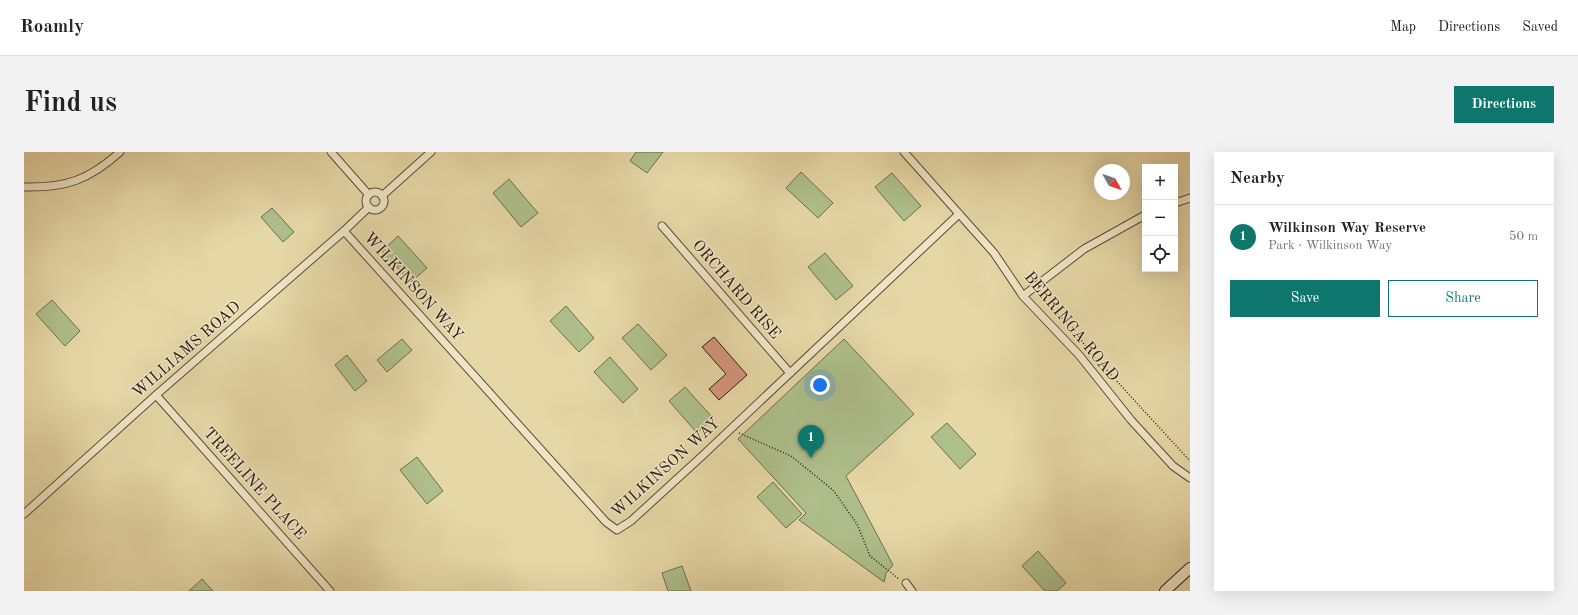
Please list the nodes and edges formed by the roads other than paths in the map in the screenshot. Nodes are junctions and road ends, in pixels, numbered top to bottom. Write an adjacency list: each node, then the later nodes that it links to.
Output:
1 (120, 152): 5 (street)
2 (331, 152): 6 (street)
3 (431, 152): 7 (street)
4 (904, 152): 11 (street, BERRINGA ROAD)
5 (24, 187)
6 (370, 195): 7 (street); 10 (street)
7 (382, 196): 10 (street)
8 (1190, 198): 9 (street)
9 (1178, 202)
10 (369, 207): 14 (street, WILLIAMS ROAD)
11 (959, 214): 15 (street, BERRINGA ROAD); 16 (street, WILKINSON WAY)
12 (1142, 217): 15 (street)
13 (662, 226): 16 (street, ORCHARD RISE)
14 (344, 231): 16 (street, WILKINSON WAY); 17 (street, WILLIAMS ROAD)
15 (1023, 296): 18 (street, BERRINGA ROAD)
16 (790, 373)
17 (156, 395): 19 (street, WILLIAMS ROAD); 22 (street, TREELINE PLACE)
18 (1190, 478)
19 (24, 514)
20 (1190, 568): 24 (street)
21 (906, 583): 23 (street)
22 (330, 591)
23 (912, 591)
24 (1165, 591)

